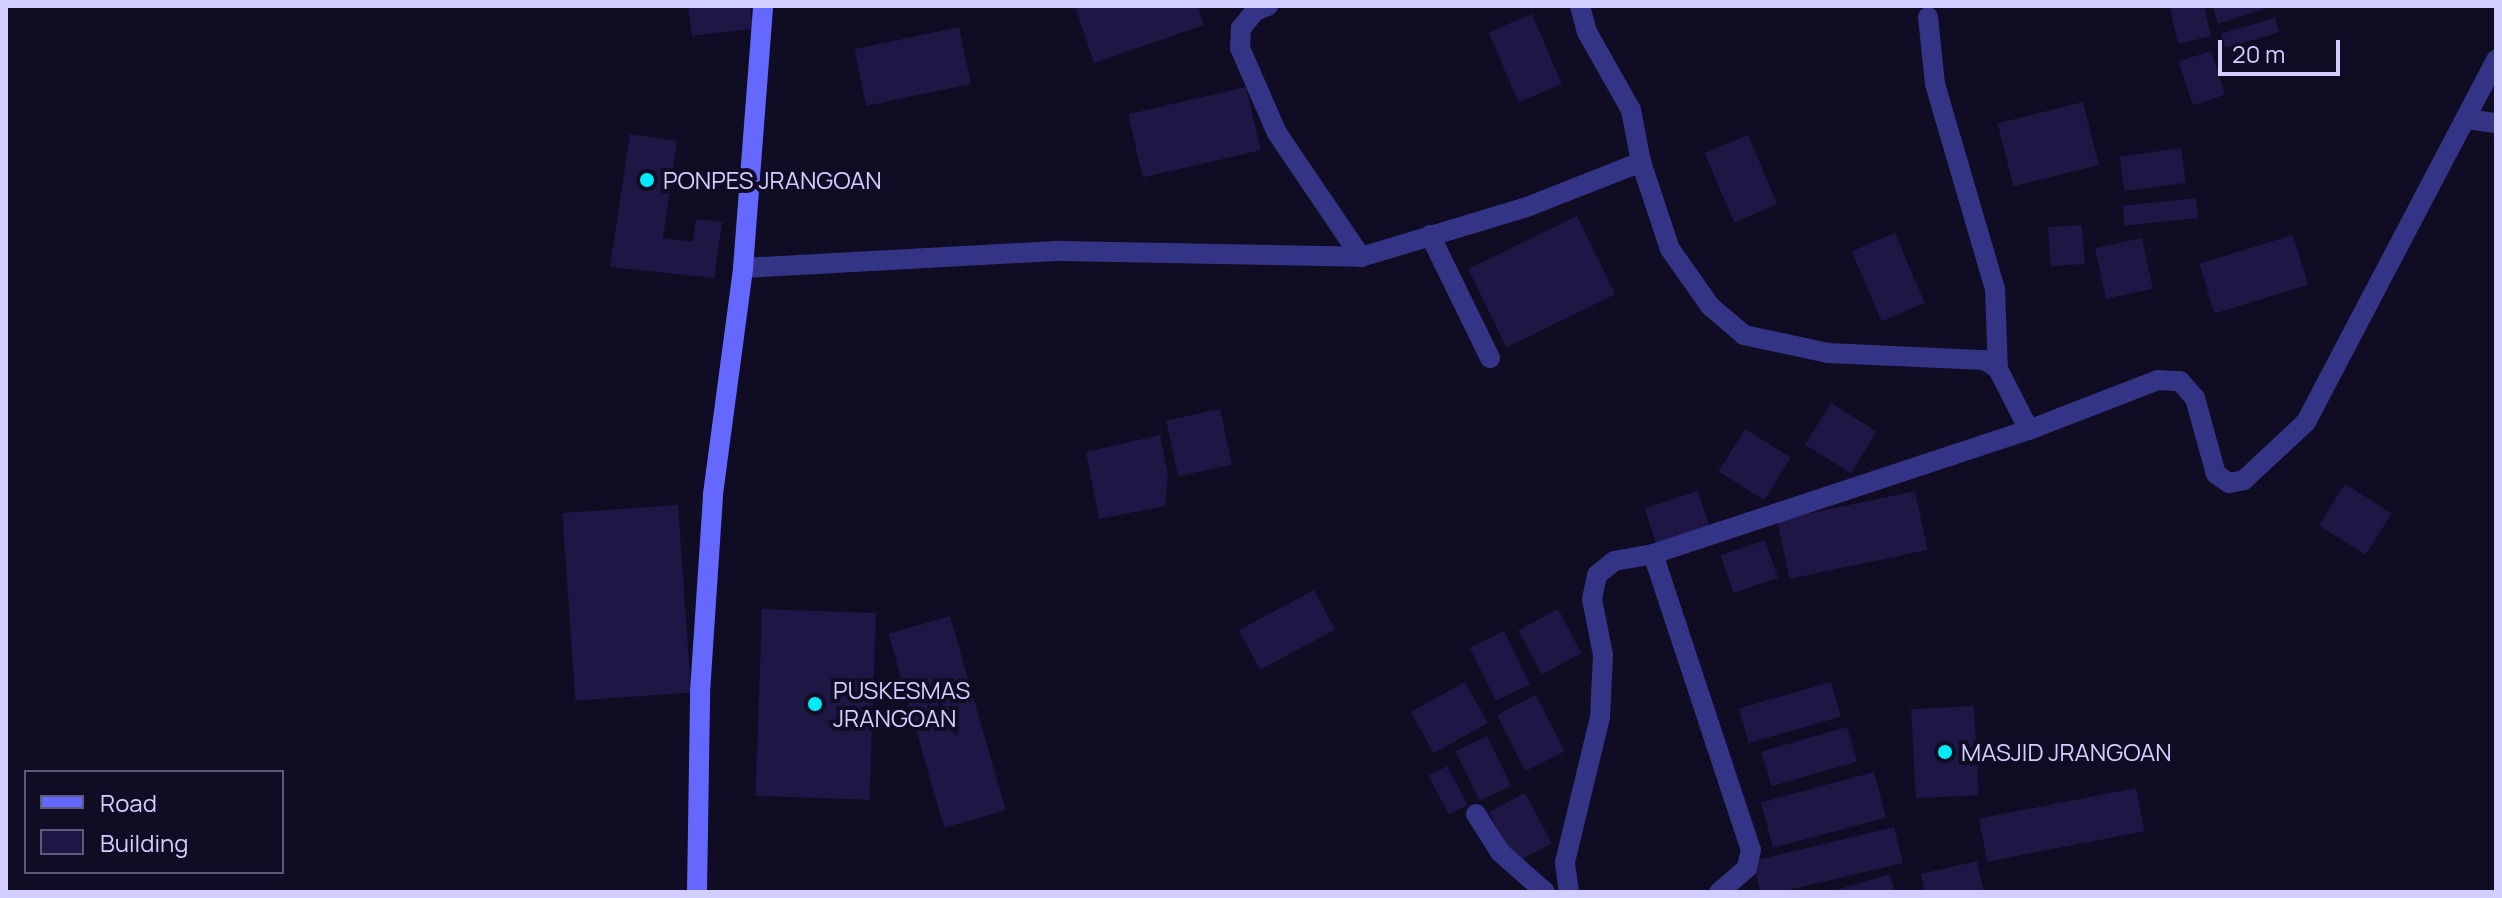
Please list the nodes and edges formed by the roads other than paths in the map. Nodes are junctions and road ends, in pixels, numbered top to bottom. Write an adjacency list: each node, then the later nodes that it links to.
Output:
1 (763, 6): 11 (street)
2 (1268, 6): 10 (street)
3 (1580, 6): 8 (street)
4 (1928, 17): 13 (street)
5 (2496, 60): 6 (street)
6 (2467, 119): 7 (street); 14 (street)
7 (2496, 123)
8 (1641, 162): 9 (street); 13 (street)
9 (1430, 235): 10 (street); 12 (street)
10 (1361, 257): 11 (street)
11 (743, 268): 17 (street)
12 (1490, 358)
13 (1998, 369): 14 (street)
14 (2029, 430): 15 (street)
15 (1653, 554): 19 (street); 20 (street)
16 (1476, 814): 18 (street)
17 (697, 892)
18 (1545, 892)
19 (1569, 892)
20 (1719, 892)

